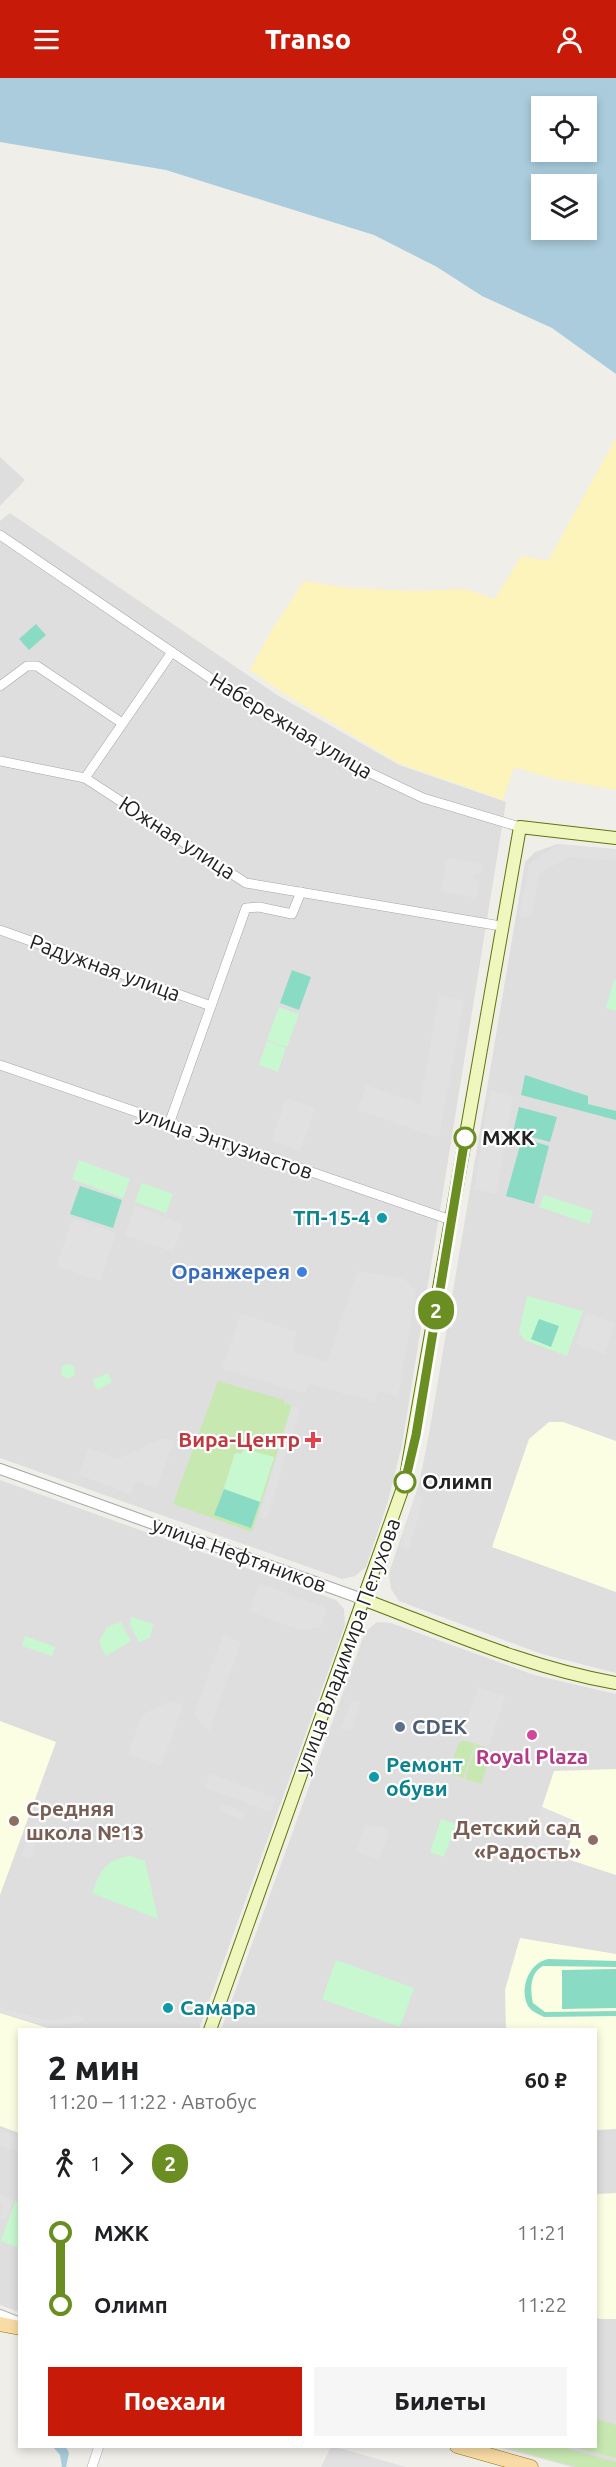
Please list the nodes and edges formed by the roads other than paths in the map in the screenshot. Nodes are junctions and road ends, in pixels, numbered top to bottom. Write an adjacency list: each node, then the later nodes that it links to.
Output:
1 (0, 535): 2 (street, Набережная улица)
2 (172, 652): 4 (street); 7 (street, Набережная улица)
3 (0, 686): 4 (street)
4 (122, 723): 6 (street)
5 (0, 761): 6 (street, Южная улица)
6 (85, 778): 9 (street, Южная улица)
7 (520, 827): 8 (main road, Набережная улица); 10 (main road, улица Владимира Петухова)
8 (616, 838)
9 (301, 892): 10 (street, Южная улица); 12 (street)
10 (501, 926): 15 (main road, улица Владимира Петухова)
11 (0, 930): 12 (street, Радужная улица)
12 (211, 1006): 14 (street)
13 (0, 1065): 14 (street, улица Энтузиастов)
14 (169, 1124): 15 (street, улица Энтузиастов)
15 (451, 1220): 17 (main road, улица Владимира Петухова)
16 (0, 1469): 17 (street, улица Нефтяников)
17 (365, 1600): 18 (main road, улица Нефтяников); 19 (main road, улица Владимира Петухова)
18 (616, 1683)
19 (211, 2028)
20 (0, 2315): 21 (street)
21 (18, 2322)
22 (0, 2324): 23 (main road)
23 (18, 2328)
24 (98, 2448): 26 (street)
25 (464, 2448): 27 (main road)
26 (92, 2467)
27 (531, 2467)

